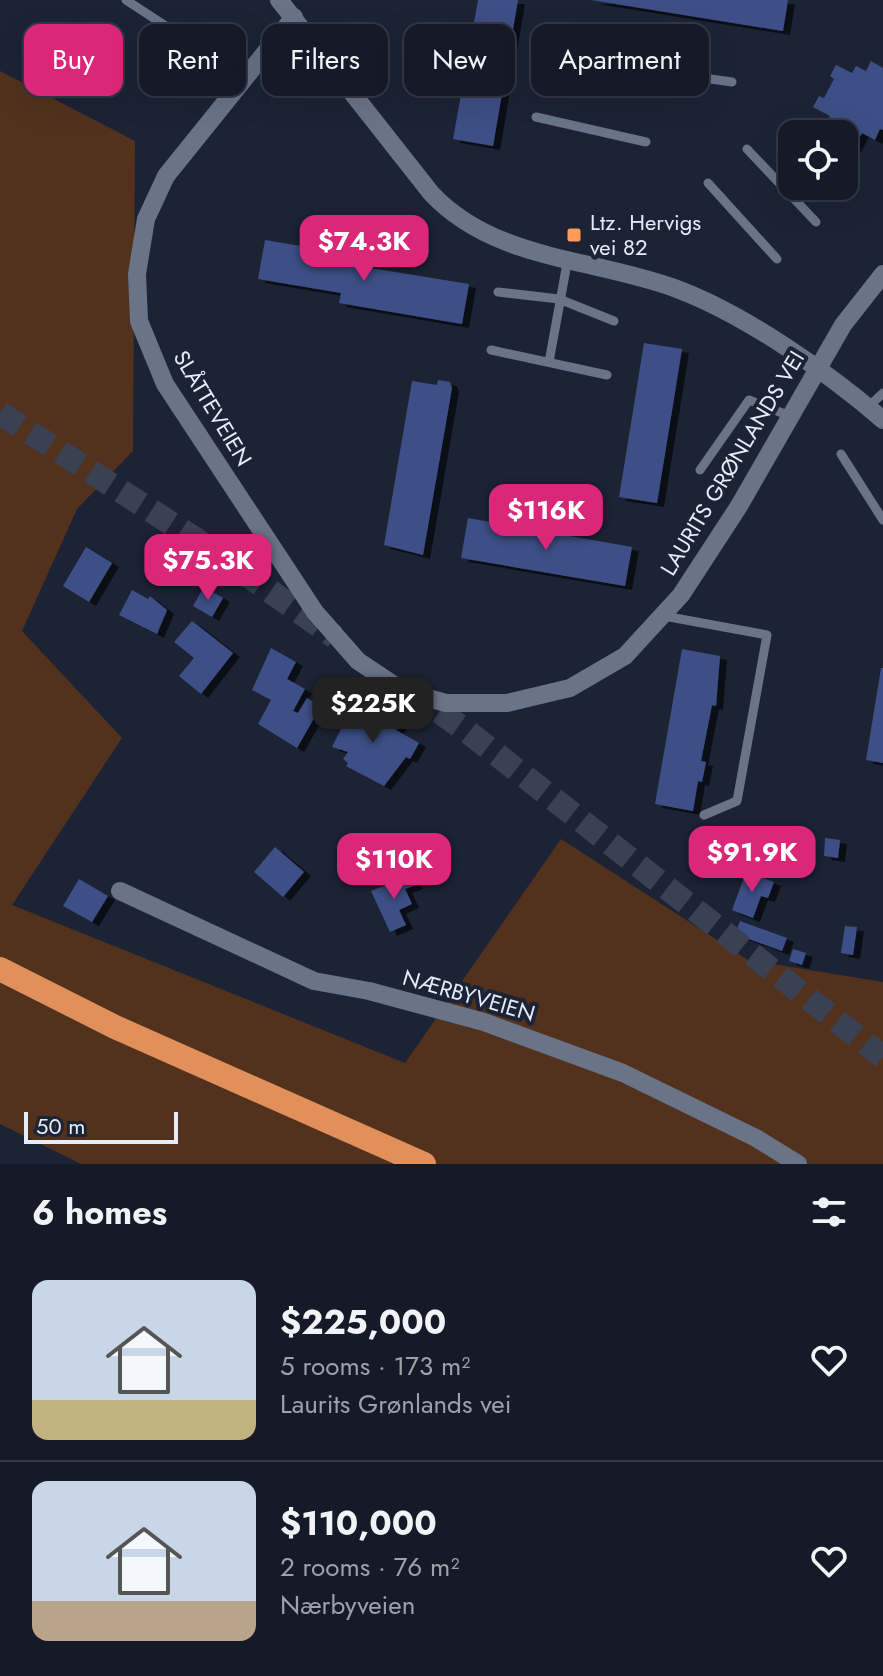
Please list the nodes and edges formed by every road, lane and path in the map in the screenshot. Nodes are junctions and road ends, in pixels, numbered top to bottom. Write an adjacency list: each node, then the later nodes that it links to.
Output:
1 (126, 0): 4 (lane)
2 (279, 0): 3 (street)
3 (294, 17): 5 (street, SLÅTTEVEIEN); 14 (street)
4 (163, 24)
5 (246, 77)
6 (709, 79): 7 (lane)
7 (732, 82)
8 (230, 96): 30 (street, SLÅTTEVEIEN)
9 (536, 117): 10 (lane)
10 (646, 142)
11 (747, 149): 13 (lane)
12 (708, 183): 15 (lane)
13 (816, 222)
14 (568, 258): 18 (lane); 24 (street)
15 (777, 259)
16 (883, 274): 25 (street, LAURITS GRØNLANDS VEI)
17 (498, 292): 18 (lane)
18 (559, 299): 19 (lane); 21 (lane)
19 (614, 321)
20 (491, 350): 21 (lane)
21 (549, 362): 22 (lane)
22 (607, 375)
23 (883, 393): 24 (lane)
24 (861, 401): 26 (street)
25 (790, 416): 28 (lane); 31 (street, LAURITS GRØNLANDS VEI)
26 (883, 420)
27 (841, 454): 29 (lane)
28 (700, 470)
29 (883, 520)
30 (315, 612): 31 (street, LAURITS GRØNLANDS VEI)
31 (664, 616): 32 (lane)
32 (704, 815)
33 (120, 891): 36 (street, NÆRBYVEIEN)
34 (0, 969): 35 (highway)
35 (424, 1164)
36 (798, 1164)

